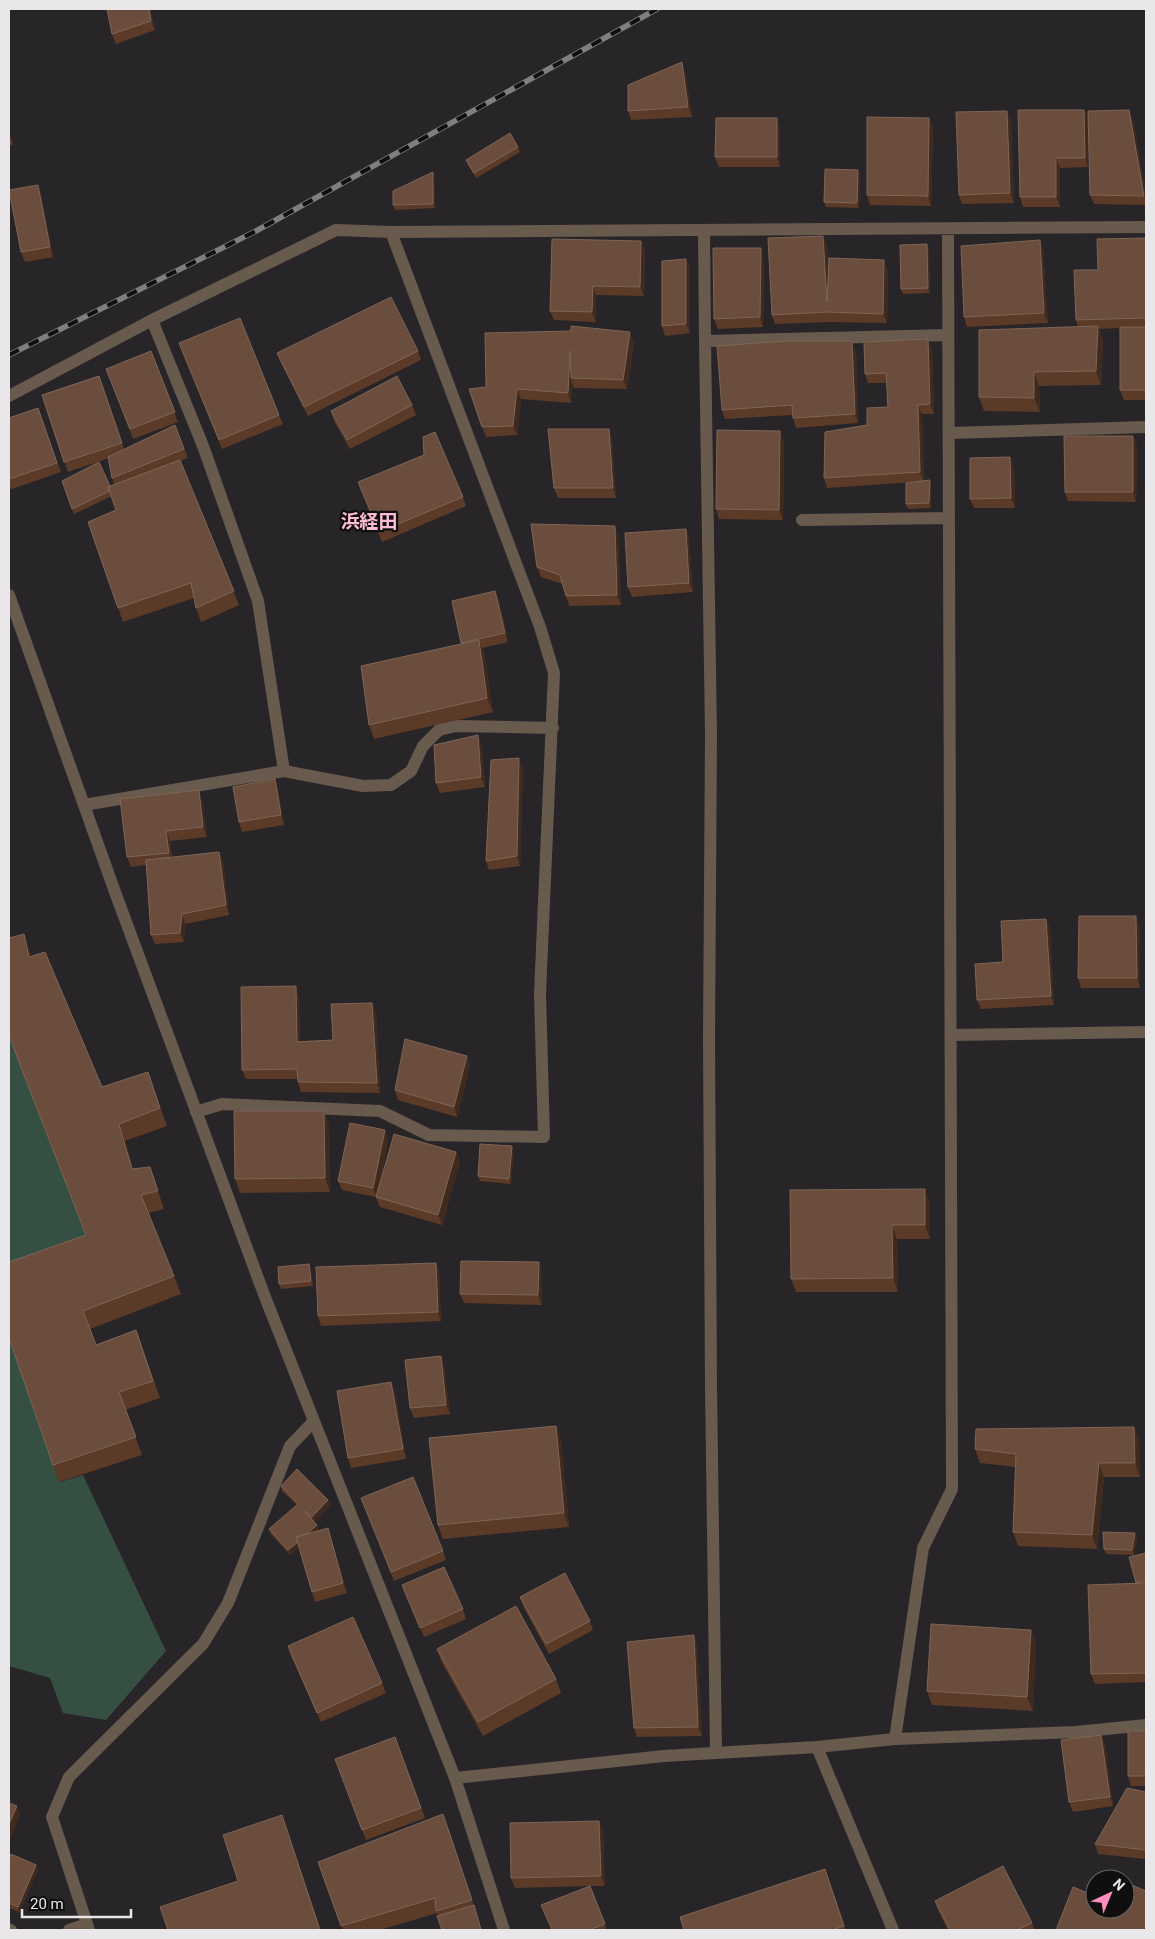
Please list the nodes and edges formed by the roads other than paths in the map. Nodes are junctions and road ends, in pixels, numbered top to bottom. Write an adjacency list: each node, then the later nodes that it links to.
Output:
1 (1146, 227): 2 (street)
2 (948, 229): 3 (street); 6 (street)
3 (704, 230): 4 (street); 7 (street)
4 (391, 232): 5 (street); 14 (street)
5 (152, 320): 8 (street); 15 (street)
6 (948, 335): 7 (street); 10 (street)
7 (704, 341): 24 (street)
8 (9, 396)
9 (1146, 427): 10 (street)
10 (949, 433): 11 (street)
11 (949, 518): 12 (street); 18 (street)
12 (802, 520)
13 (9, 595): 16 (street)
14 (553, 728): 15 (street); 19 (street)
15 (284, 771): 16 (street)
16 (84, 805): 19 (street)
17 (1146, 1032): 18 (street)
18 (951, 1035): 22 (street)
19 (196, 1112): 20 (street)
20 (314, 1421): 25 (street); 26 (street)
21 (1146, 1725): 22 (street)
22 (895, 1739): 23 (street)
23 (817, 1747): 24 (street); 29 (street)
24 (716, 1753): 25 (street)
25 (455, 1778): 28 (street)
26 (88, 1927): 27 (street)
27 (69, 1930)
28 (504, 1930)
29 (893, 1930)

